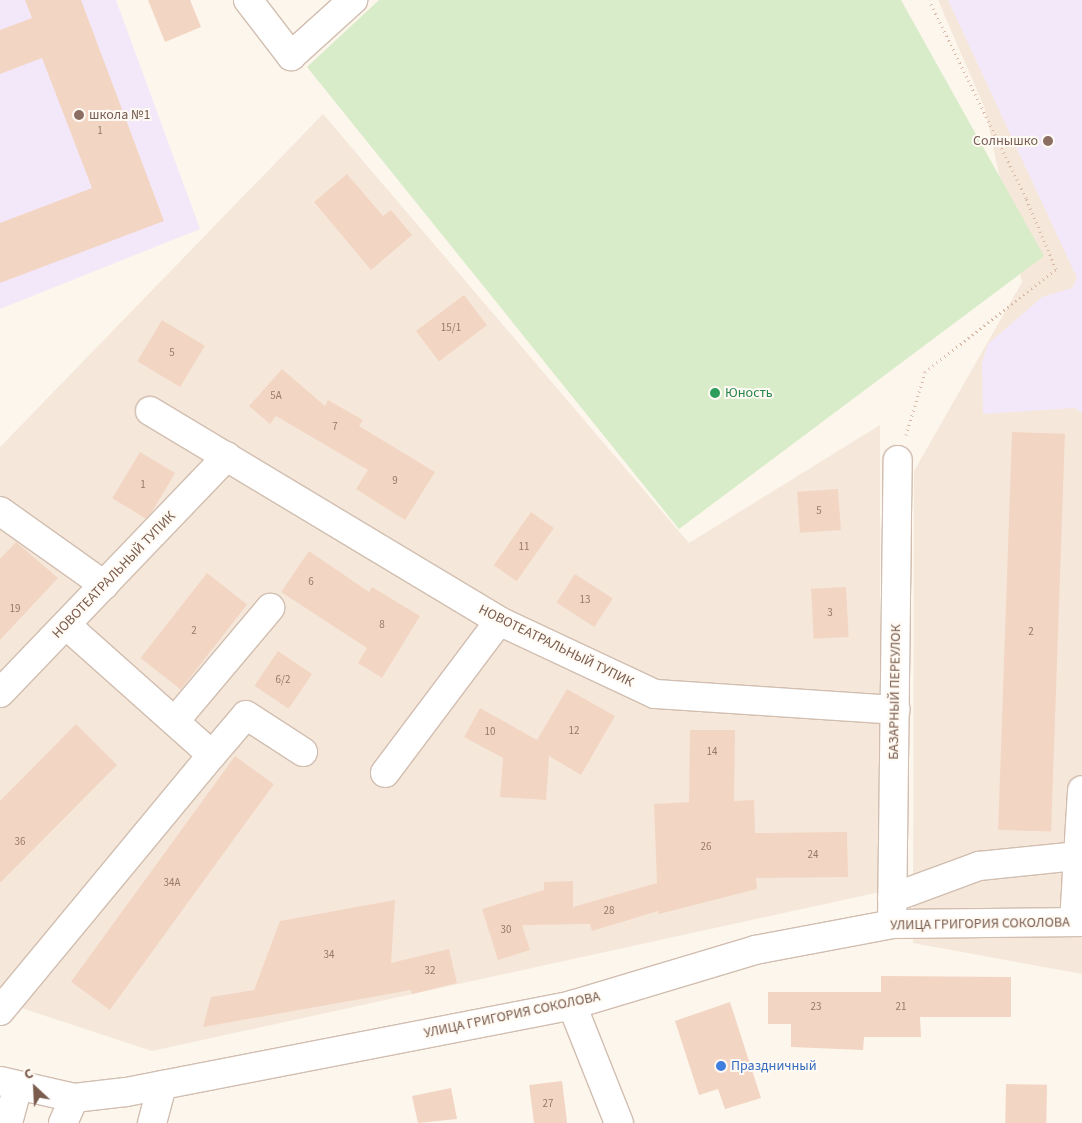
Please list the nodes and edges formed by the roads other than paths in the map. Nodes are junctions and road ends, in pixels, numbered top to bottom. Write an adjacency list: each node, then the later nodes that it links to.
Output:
1 (248, 0): 2 (street)
2 (352, 0)
3 (150, 411): 4 (street, НОВОТЕАТРАЛЬНЫЙ ТУПИК)
4 (227, 456): 7 (street, НОВОТЕАТРАЛЬНЫЙ ТУПИК); 9 (street, НОВОТЕАТРАЛЬНЫЙ ТУПИК)
5 (898, 460): 12 (street, БАЗАРНЫЙ ПЕРЕУЛОК)
6 (0, 511): 7 (street)
7 (104, 585): 10 (street, НОВОТЕАТРАЛЬНЫЙ ТУПИК)
8 (270, 608): 13 (street)
9 (499, 621): 12 (street, НОВОТЕАТРАЛЬНЫЙ ТУПИК); 16 (street)
10 (66, 625): 11 (street, НОВОТЕАТРАЛЬНЫЙ ТУПИК); 13 (street)
11 (0, 693)
12 (895, 710): 19 (street, БАЗАРНЫЙ ПЕРЕУЛОК)
13 (174, 721): 15 (street)
14 (303, 752): 15 (street)
15 (212, 755): 22 (street)
16 (385, 773)
17 (1082, 790): 18 (street)
18 (1080, 861): 19 (street); 20 (street)
19 (892, 911): 20 (street, УЛИЦА ГРИГОРИЯ СОКОЛОВА); 21 (street, УЛИЦА ГРИГОРИЯ СОКОЛОВА)
20 (1078, 922)
21 (572, 1005): 24 (street, УЛИЦА ГРИГОРИЯ СОКОЛОВА); 29 (street)
22 (0, 1011)
23 (9, 1083): 25 (street, УЛИЦА ГРИГОРИЯ СОКОЛОВА); 26 (street)
24 (162, 1085): 25 (street, УЛИЦА ГРИГОРИЯ СОКОЛОВА); 28 (street)
25 (74, 1098): 27 (street)
26 (8, 1123)
27 (63, 1123)
28 (152, 1123)
29 (619, 1123)

